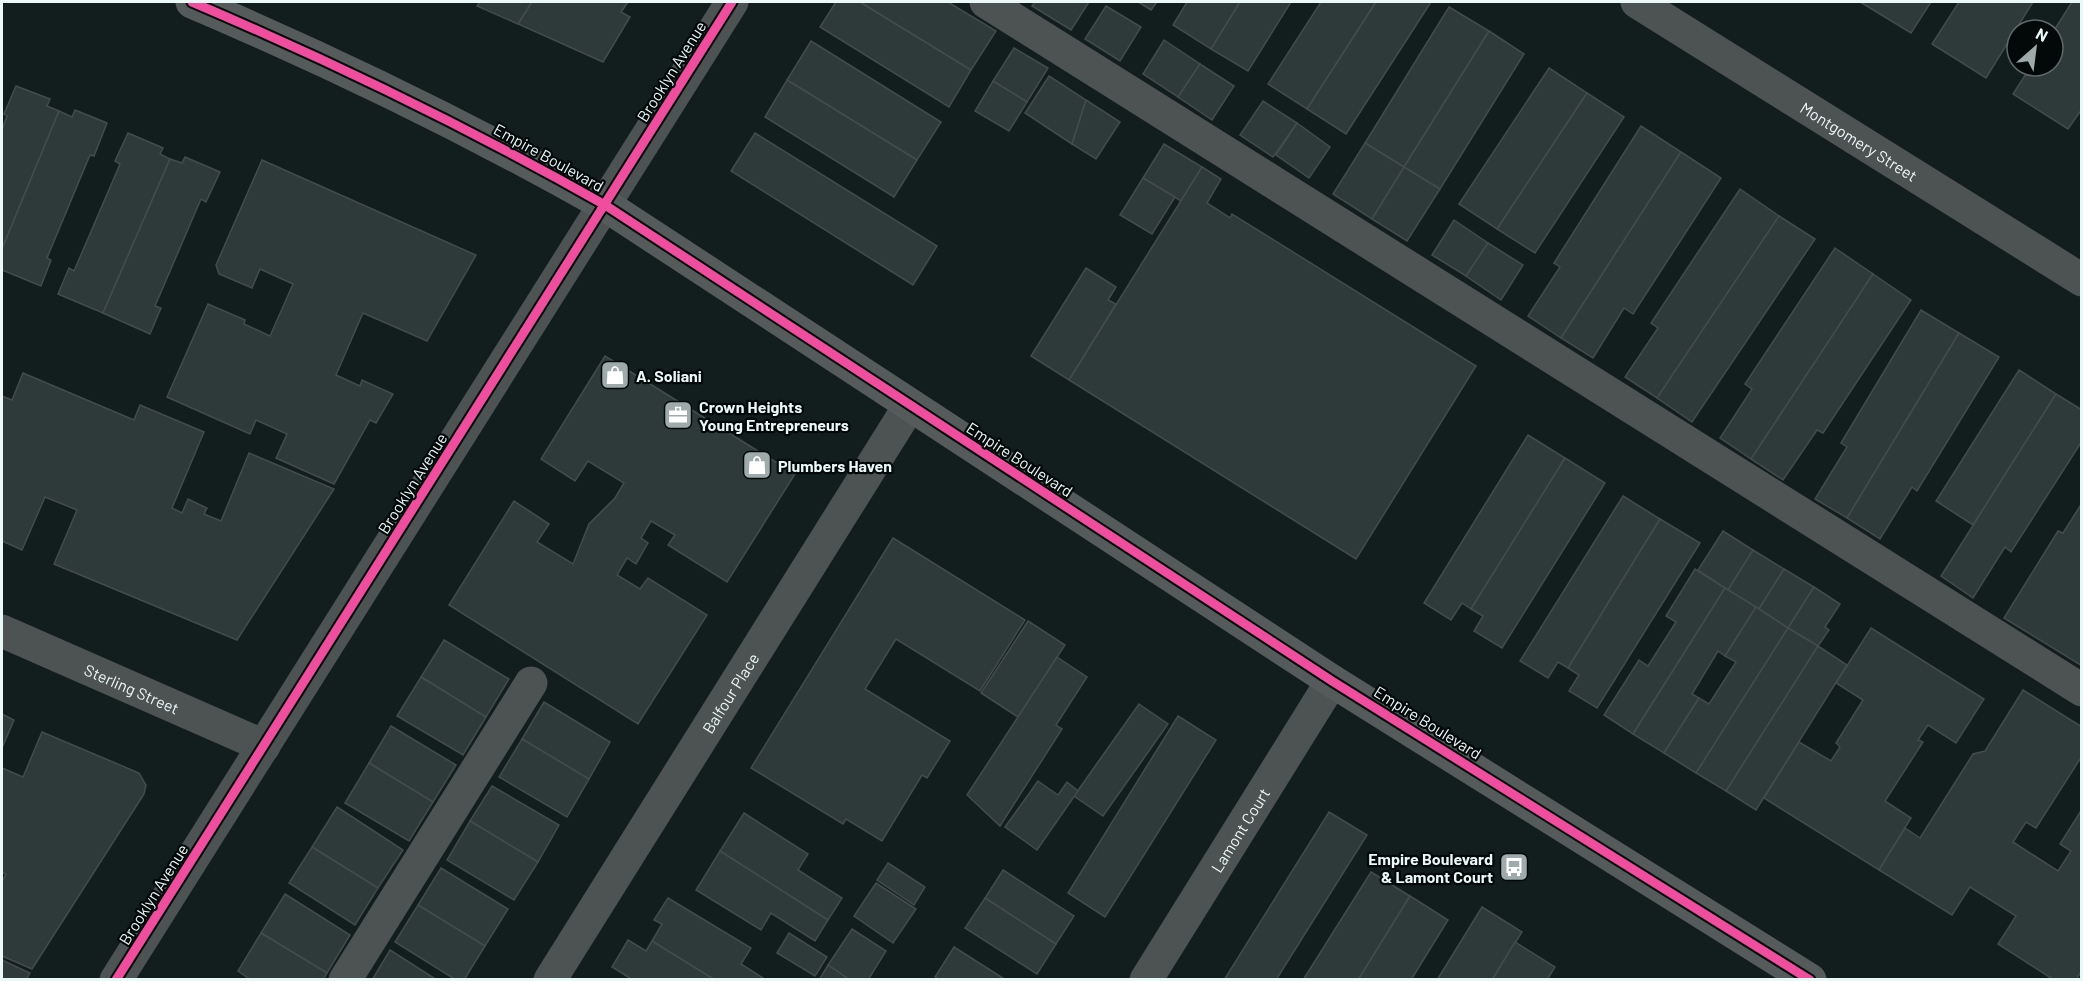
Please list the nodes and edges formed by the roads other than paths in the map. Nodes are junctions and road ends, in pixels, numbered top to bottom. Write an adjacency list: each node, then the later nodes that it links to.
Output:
1 (192, 2): 5 (main road, Empire Boulevard)
2 (732, 2): 5 (street, Brooklyn Avenue)
3 (986, 2): 11 (street)
4 (1637, 2): 6 (street, Montgomery Street)
5 (605, 205): 7 (main road, Empire Boulevard); 12 (street, Brooklyn Avenue)
6 (2082, 280)
7 (910, 405): 9 (main road, Empire Boulevard); 15 (street, Balfour Place)
8 (2, 632): 12 (street, Sterling Street)
9 (1332, 681): 16 (street, Lamont Court); 17 (main road, Empire Boulevard)
10 (531, 683): 14 (street)
11 (2082, 690)
12 (264, 747): 13 (street, Brooklyn Avenue)
13 (117, 980)
14 (345, 980)
15 (550, 980)
16 (1146, 980)
17 (1810, 980)

